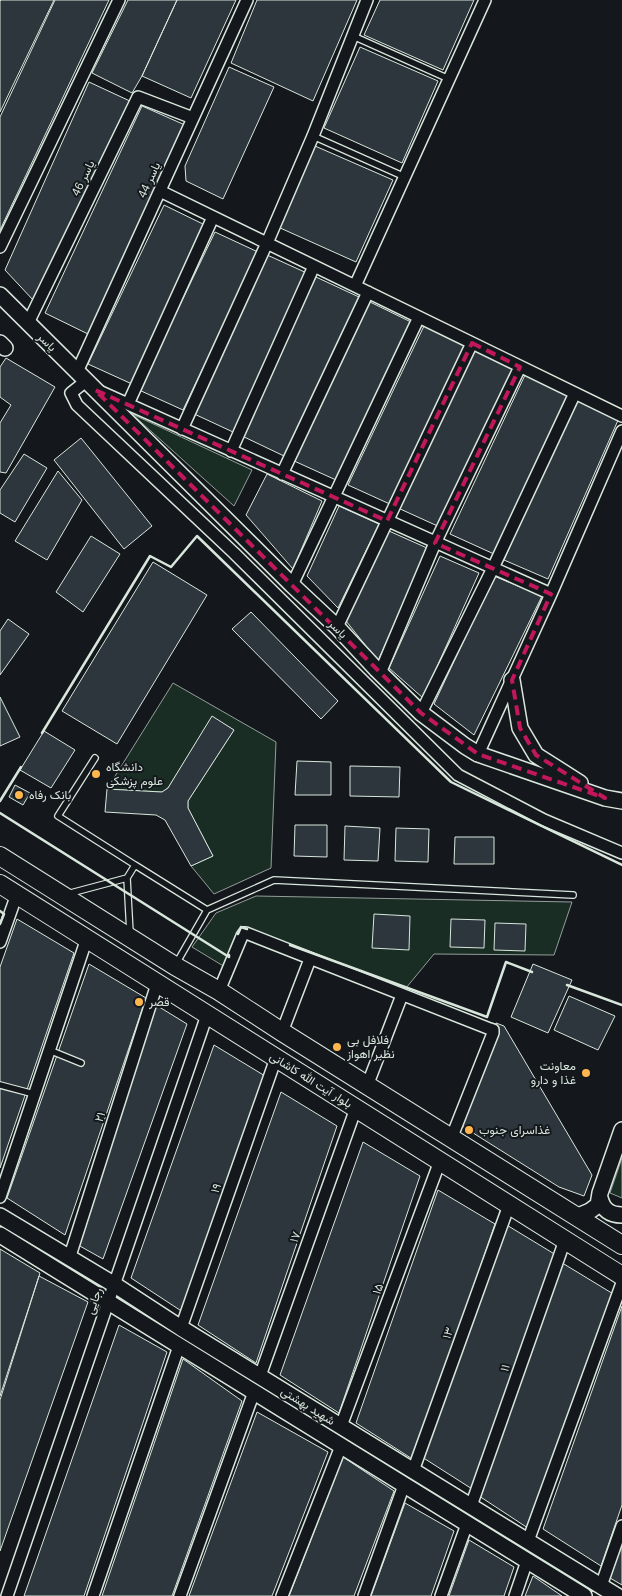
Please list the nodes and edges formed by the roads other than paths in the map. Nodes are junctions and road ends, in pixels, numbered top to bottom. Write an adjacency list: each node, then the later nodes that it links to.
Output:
1 (119, 0): 13 (street)
2 (247, 0): 7 (street, یاسر 44)
3 (367, 0): 5 (street)
4 (485, 0): 6 (street)
5 (352, 36): 6 (lane); 8 (street)
6 (449, 80): 9 (street)
7 (193, 118): 10 (street, یاسر 44); 19 (street, یاسر 46)
8 (313, 136): 9 (lane); 12 (street)
9 (405, 177): 15 (street)
10 (160, 190): 11 (street); 22 (street, یاسر 44)
11 (213, 217): 12 (street); 24 (street)
12 (267, 243): 14 (street); 26 (street)
13 (0, 247)
14 (314, 266): 15 (street); 28 (street)
15 (355, 286): 16 (street)
16 (368, 292): 18 (street); 29 (street)
17 (0, 295): 19 (main road, یاسر)
18 (418, 317): 20 (street); 30 (street)
19 (28, 323): 22 (main road, یاسر)
20 (472, 343): 21 (street); 31 (street)
21 (520, 367): 23 (street); 32 (street)
22 (86, 381): 24 (street, یاسر); 34 (main road, یاسر); 44 (street, یاسر 44)
23 (574, 393): 25 (street); 33 (street)
24 (128, 404): 26 (street, یاسر)
25 (622, 416)
26 (182, 429): 28 (street, یاسر)
27 (622, 430): 35 (street)
28 (231, 451): 29 (street, یاسر)
29 (282, 474): 30 (street, یاسر)
30 (333, 496): 31 (street, یاسر); 34 (street)
31 (387, 521): 32 (street, یاسر); 36 (street)
32 (435, 543): 33 (street, یاسر); 37 (street)
33 (493, 568): 35 (street, یاسر); 39 (street)
34 (292, 585): 36 (main road, یاسر)
35 (551, 594): 38 (street)
36 (337, 627): 37 (main road, یاسر)
37 (380, 673): 39 (main road, یاسر)
38 (512, 680): 40 (street); 42 (main road)
39 (421, 713): 40 (main road, یاسر)
40 (478, 754): 42 (main road, یاسر)
41 (95, 758): 46 (lane)
42 (605, 798): 43 (main road, یاسر)
43 (622, 801)
44 (622, 853)
45 (0, 856): 50 (main road, بلوار آیت الله کاشانی)
46 (135, 865): 47 (lane); 52 (lane)
47 (127, 878): 50 (lane); 54 (lane)
48 (0, 884): 49 (main road, بلوار آیت الله کاشانی)
49 (17, 894): 53 (main road, بلوار آیت الله کاشانی); 55 (street)
50 (62, 895): 54 (main road, بلوار آیت الله کاشانی)
51 (573, 895): 52 (lane)
52 (207, 910): 57 (lane)
53 (86, 938): 58 (main road, بلوار آیت الله کاشانی); 63 (street)
54 (130, 938): 57 (main road, بلوار آیت الله کاشانی)
55 (0, 942)
56 (310, 959): 59 (street); 60 (street); 62 (street)
57 (175, 966): 59 (main road, بلوار آیت الله کاشانی)
58 (157, 984): 61 (main road, بلوار آیت الله کاشانی); 82 (street, ۲۱)
59 (219, 991): 62 (main road, بلوار آیت الله کاشانی)
60 (402, 995): 67 (street); 71 (street)
61 (207, 1015): 64 (main road, بلوار آیت الله کاشانی); 85 (street, رجایی)
62 (282, 1032): 67 (main road, بلوار آیت الله کاشانی)
63 (49, 1050): 65 (lane); 68 (street)
64 (276, 1058): 69 (main road, بلوار آیت الله کاشانی); 87 (street, ۱۹)
65 (81, 1063)
66 (0, 1085): 68 (lane)
67 (367, 1086): 71 (main road, بلوار آیت الله کاشانی)
68 (34, 1094): 73 (street)
69 (356, 1108): 72 (main road, بلوار آیت الله کاشانی); 89 (street, ۱۷)
70 (622, 1130): 74 (main road)
71 (451, 1139): 78 (main road, بلوار آیت الله کاشانی)
72 (440, 1161): 75 (main road, بلوار آیت الله کاشانی); 91 (street, ۱۵)
73 (0, 1197)
74 (600, 1198): 76 (main road); 78 (main road)
75 (509, 1204): 80 (main road, بلوار آیت الله کاشانی); 93 (street, ۱۳)
76 (622, 1215)
77 (0, 1216): 82 (main road, شهید بهشتی)
78 (576, 1217): 81 (main road, بلوار آیت الله کاشانی)
79 (0, 1235): 86 (main road, شهید بهشتی)
80 (565, 1240): 83 (main road, بلوار آیت الله کاشانی); 95 (street, ۱۱)
81 (622, 1245)
82 (69, 1259): 85 (main road, شهید بهشتی)
83 (622, 1276)
84 (622, 1283): 98 (street)
85 (115, 1285): 86 (street, رجایی); 87 (main road, شهید بهشتی)
86 (109, 1302): 88 (main road, شهید بهشتی); 101 (street, رجایی)
87 (181, 1328): 89 (main road, شهید بهشتی)
88 (179, 1346): 90 (main road, شهید بهشتی); 102 (street)
89 (260, 1376): 91 (main road, شهید بهشتی)
90 (254, 1392): 92 (main road, شهید بهشتی); 103 (street)
91 (341, 1426): 93 (main road, شهید بهشتی)
92 (341, 1446): 94 (main road, شهید بهشتی); 104 (street)
93 (414, 1471): 95 (main road, شهید بهشتی)
94 (404, 1485): 96 (main road, شهید بهشتی); 105 (street)
95 (471, 1506): 98 (main road, شهید بهشتی)
96 (467, 1524): 99 (main road, شهید بهشتی); 106 (street)
97 (622, 1526): 100 (street)
98 (528, 1541): 100 (main road, شهید بهشتی)
99 (527, 1560): 107 (street); 108 (main road, شهید بهشتی)
100 (601, 1586): 109 (main road, شهید بهشتی)
101 (7, 1596)
102 (93, 1596)
103 (180, 1596)
104 (282, 1596)
105 (364, 1596)
106 (441, 1596)
107 (515, 1596)
108 (584, 1596)
109 (617, 1596)

